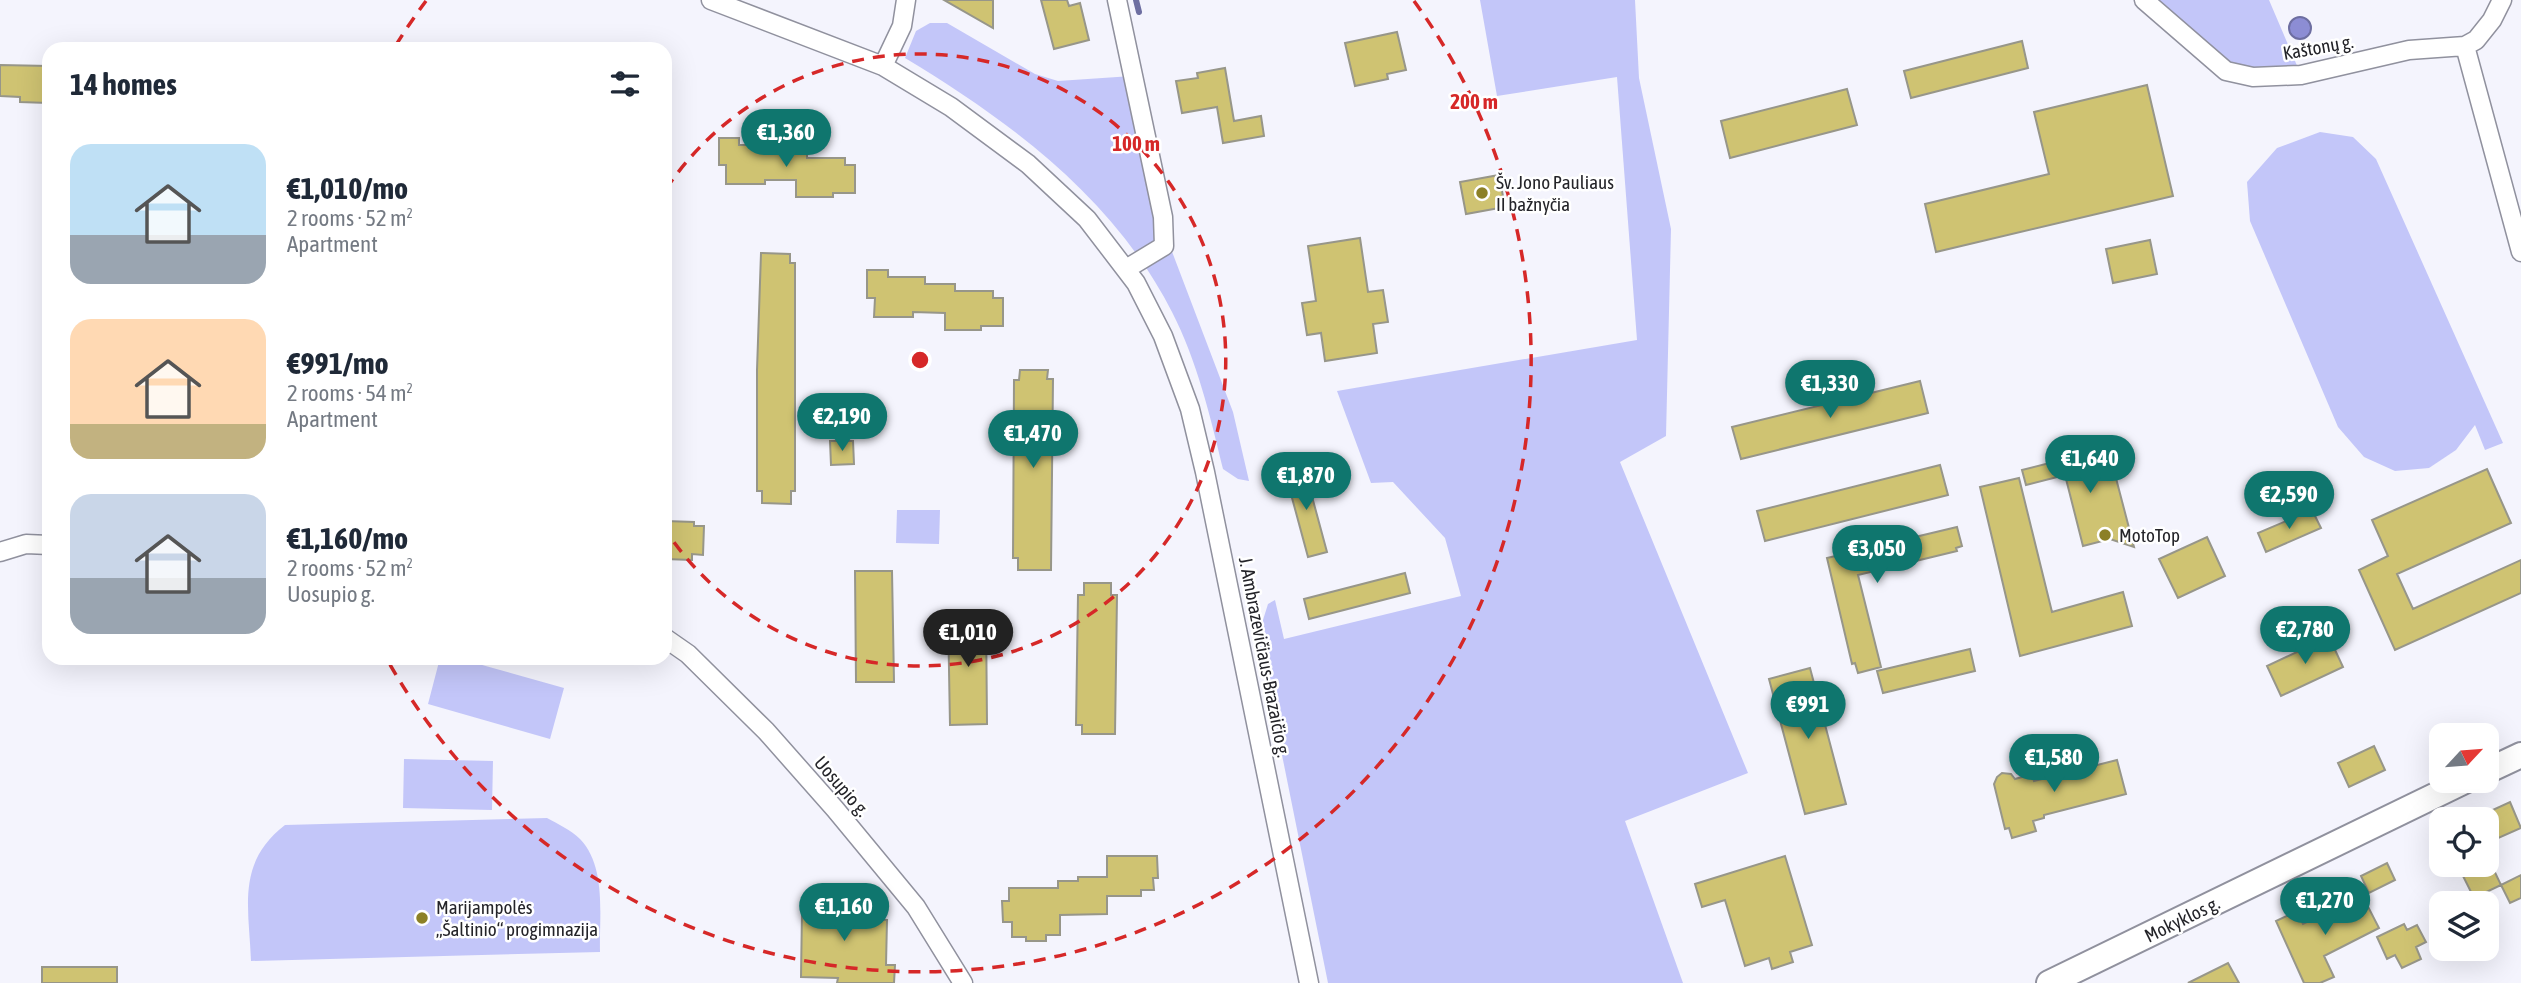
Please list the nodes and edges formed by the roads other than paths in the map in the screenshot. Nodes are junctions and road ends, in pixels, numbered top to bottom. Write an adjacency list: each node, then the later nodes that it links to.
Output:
1 (711, 0): 7 (street, J. Ambrazevičiaus-Brazaičio g.)
2 (906, 0): 7 (street)
3 (1116, 0): 9 (street)
4 (2144, 0): 6 (street, Kaštonų g.)
5 (2502, 0): 6 (street)
6 (2465, 47): 8 (street)
7 (883, 66): 9 (street, J. Ambrazevičiaus-Brazaičio g.)
8 (2521, 252)
9 (1126, 269): 17 (street, J. Ambrazevičiaus-Brazaičio g.)
10 (42, 545): 11 (street)
11 (0, 552)
12 (672, 643): 16 (street, Uosupio g.)
13 (2521, 755): 14 (main road)
14 (2499, 765)
15 (2440, 793): 18 (main road, Mokyklos g.)
16 (963, 983)
17 (1309, 983)
18 (2049, 983)

